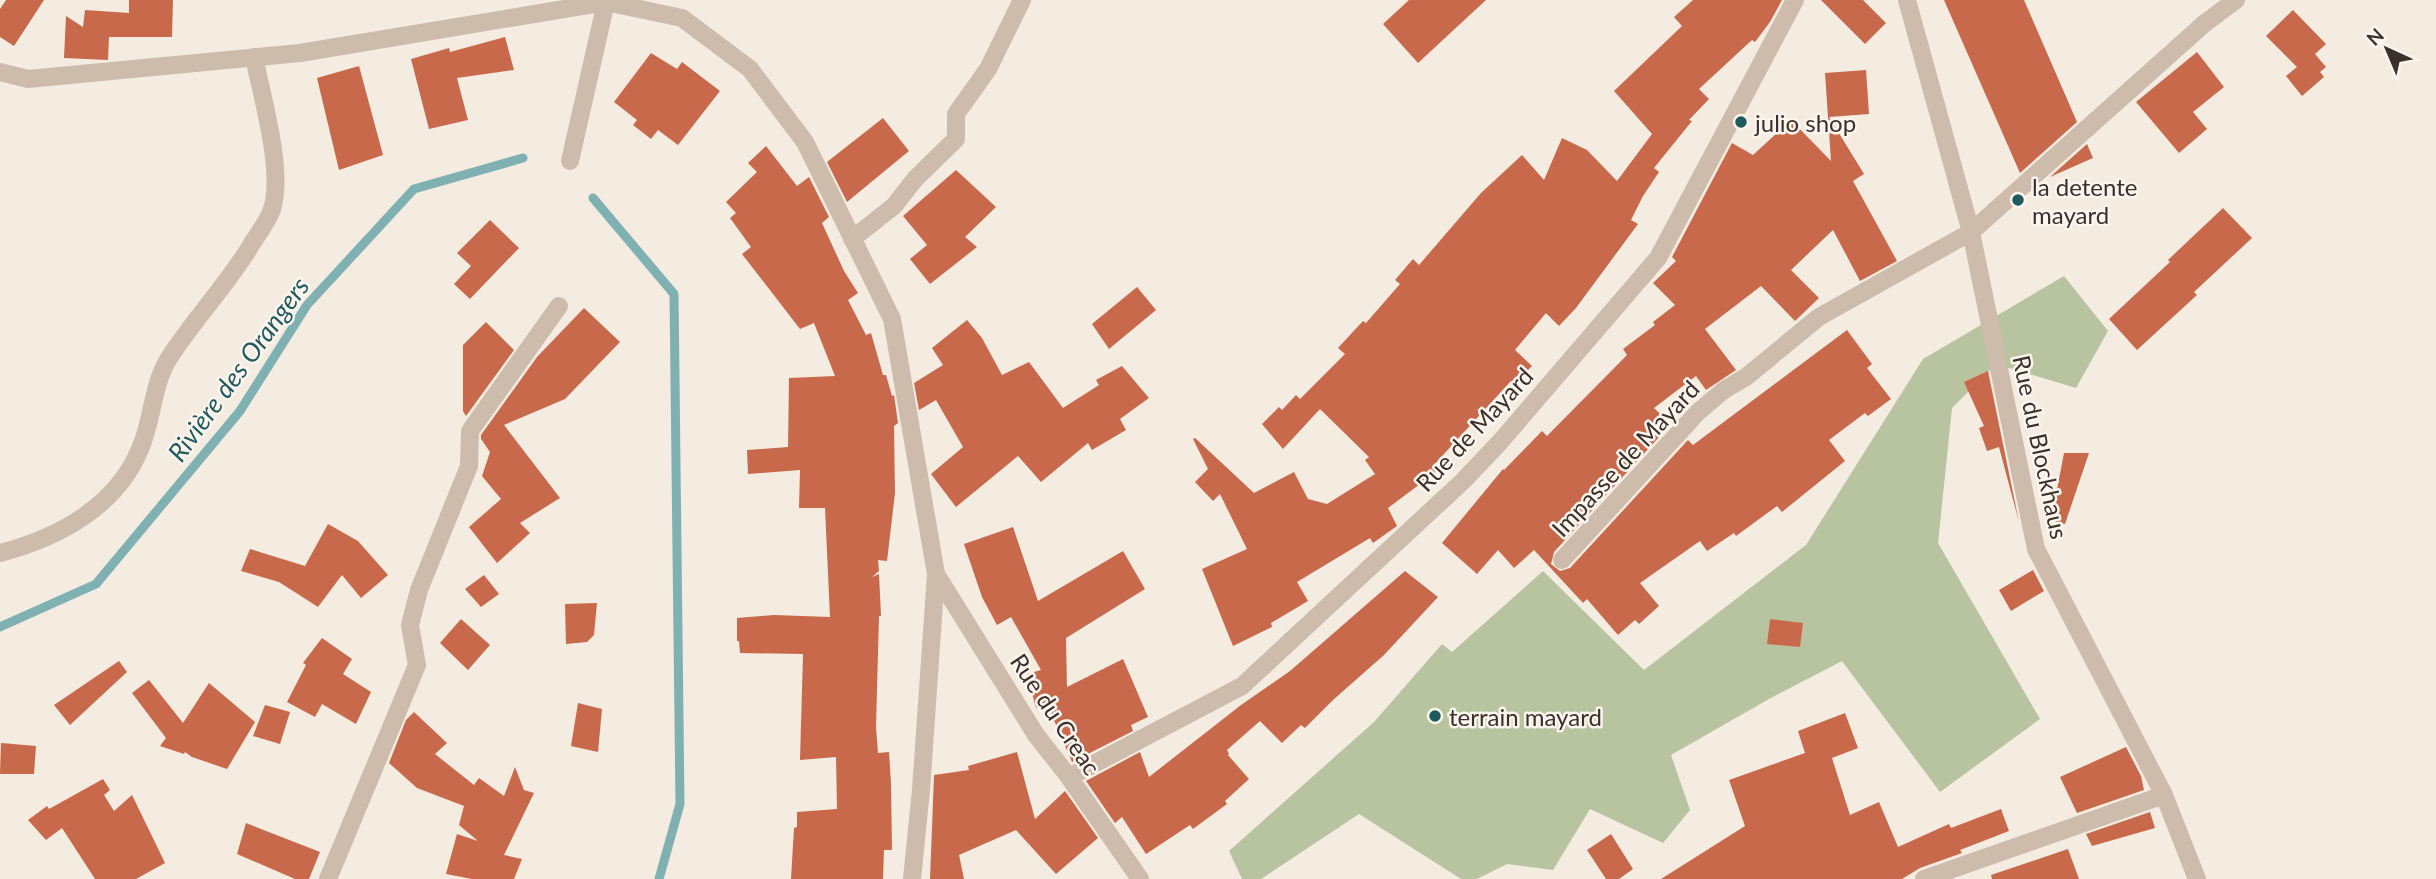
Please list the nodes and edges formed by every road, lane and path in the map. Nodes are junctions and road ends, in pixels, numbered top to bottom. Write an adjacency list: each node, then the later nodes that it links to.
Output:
1 (1022, 0): 10 (street)
2 (1795, 0): 15 (street, Rue de Mayard)
3 (1907, 0): 9 (street, Rue du Blockhaus)
4 (2236, 0): 9 (street, Impasse de Mayard)
5 (606, 2): 6 (street); 8 (street); 10 (street)
6 (254, 57): 7 (street); 12 (street)
7 (0, 72)
8 (570, 161)
9 (1971, 232): 13 (street, Impasse de Mayard); 16 (street, Rue du Blockhaus)
10 (852, 239): 14 (street)
11 (559, 306): 17 (street)
12 (0, 553)
13 (1562, 560)
14 (936, 574): 15 (street, Rue du Creac); 18 (street)
15 (1069, 776): 19 (street, Rue du Creac)
16 (2164, 795): 20 (street); 21 (street, Rue du Blockhaus)
17 (328, 879)
18 (912, 879)
19 (1140, 879)
20 (1924, 879)
21 (2197, 879)

